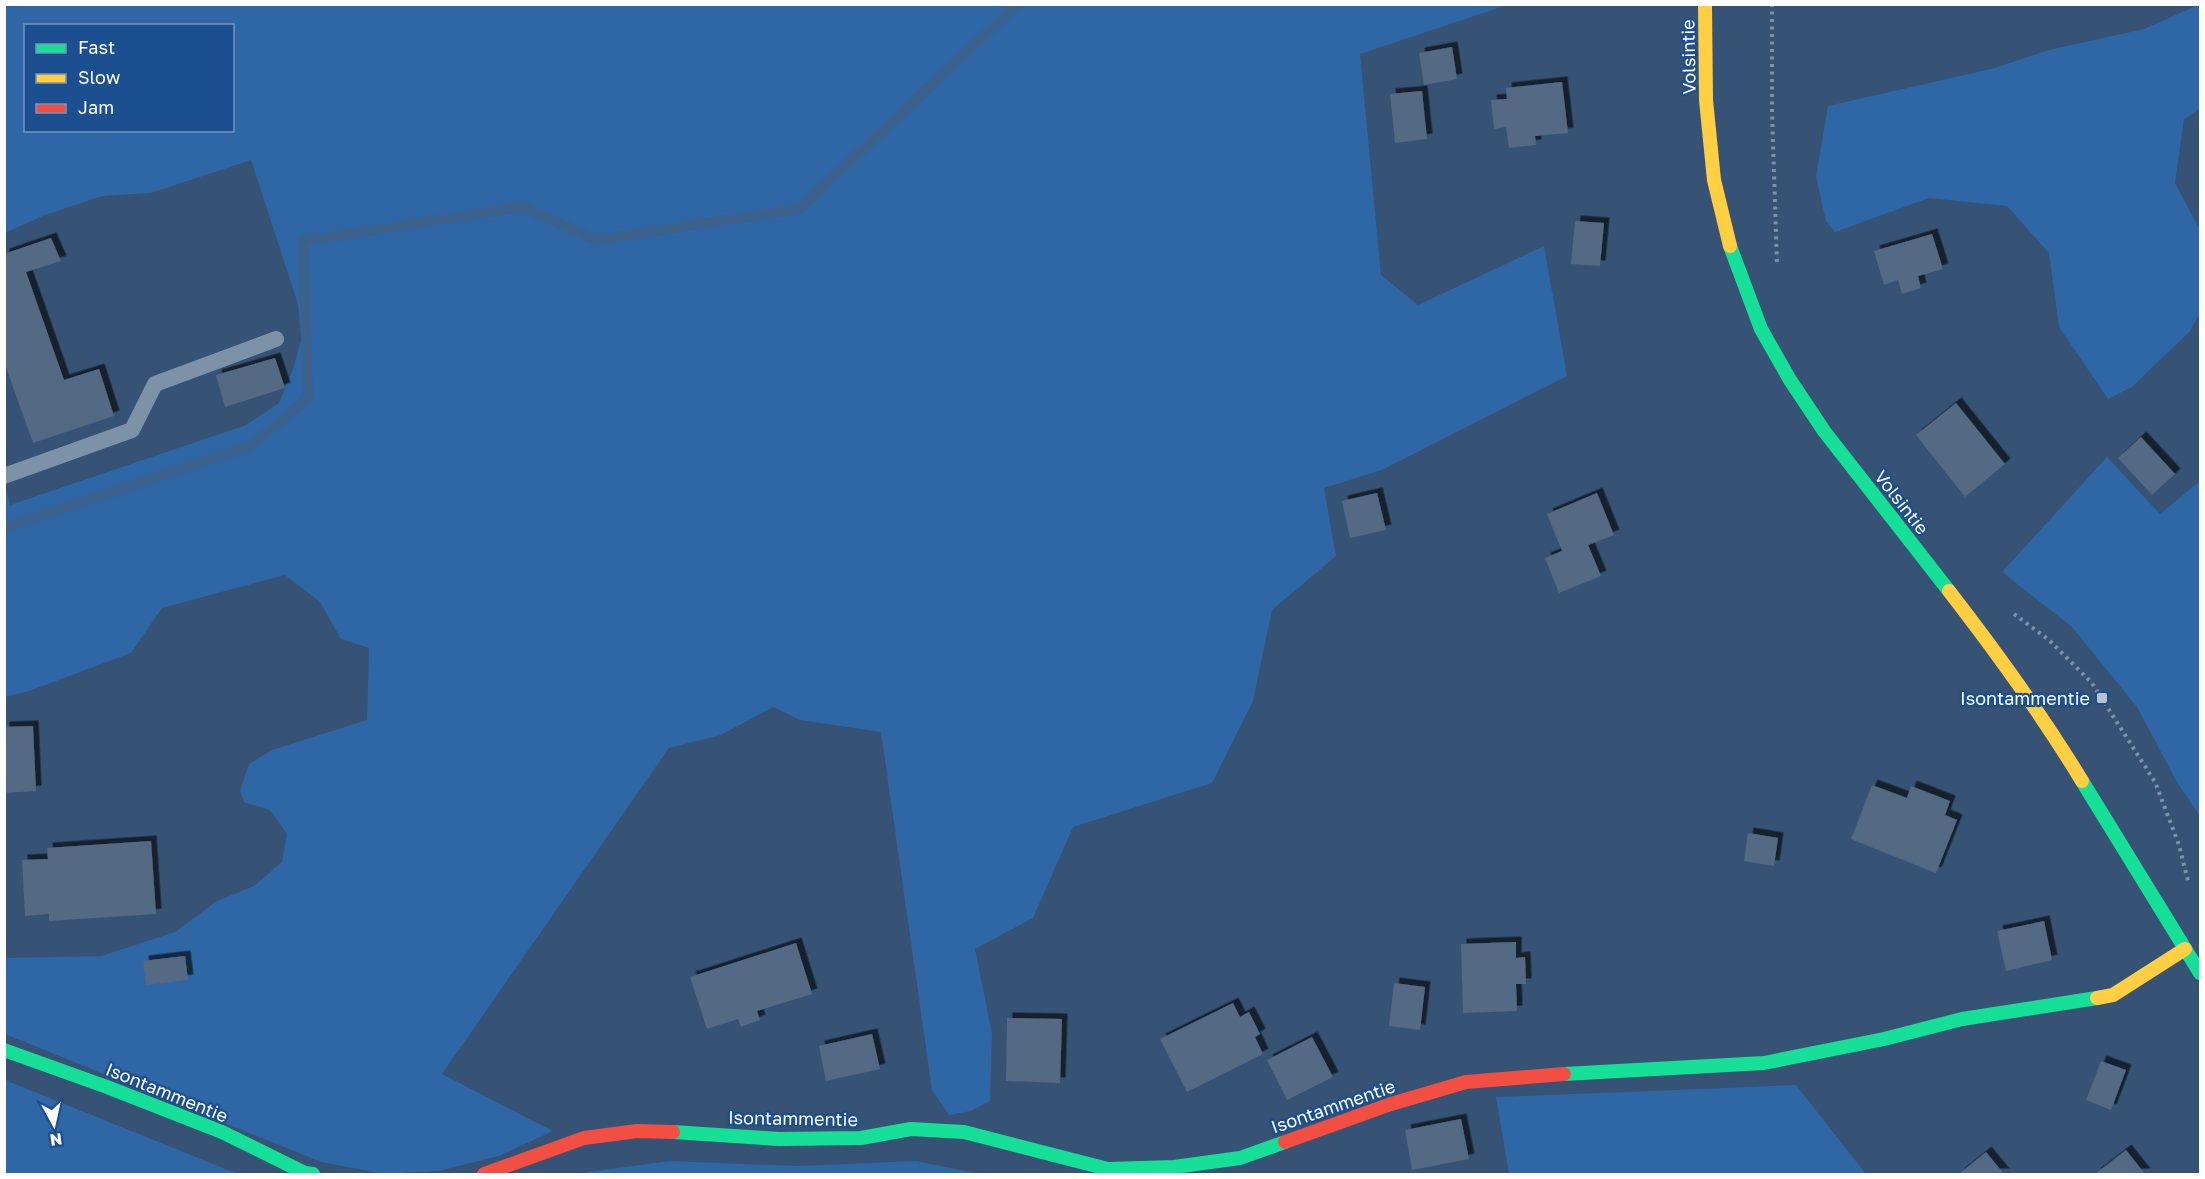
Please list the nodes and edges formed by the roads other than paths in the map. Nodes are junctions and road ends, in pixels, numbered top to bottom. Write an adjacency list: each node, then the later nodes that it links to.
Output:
1 (1705, 4): 4 (street, Volsintie)
2 (276, 339): 3 (lane)
3 (4, 476)
4 (2185, 949): 5 (street, Volsintie); 8 (street, Isontammentie)
5 (2200, 973)
6 (4, 1050): 7 (street, Isontammentie)
7 (313, 1174)
8 (484, 1174)

